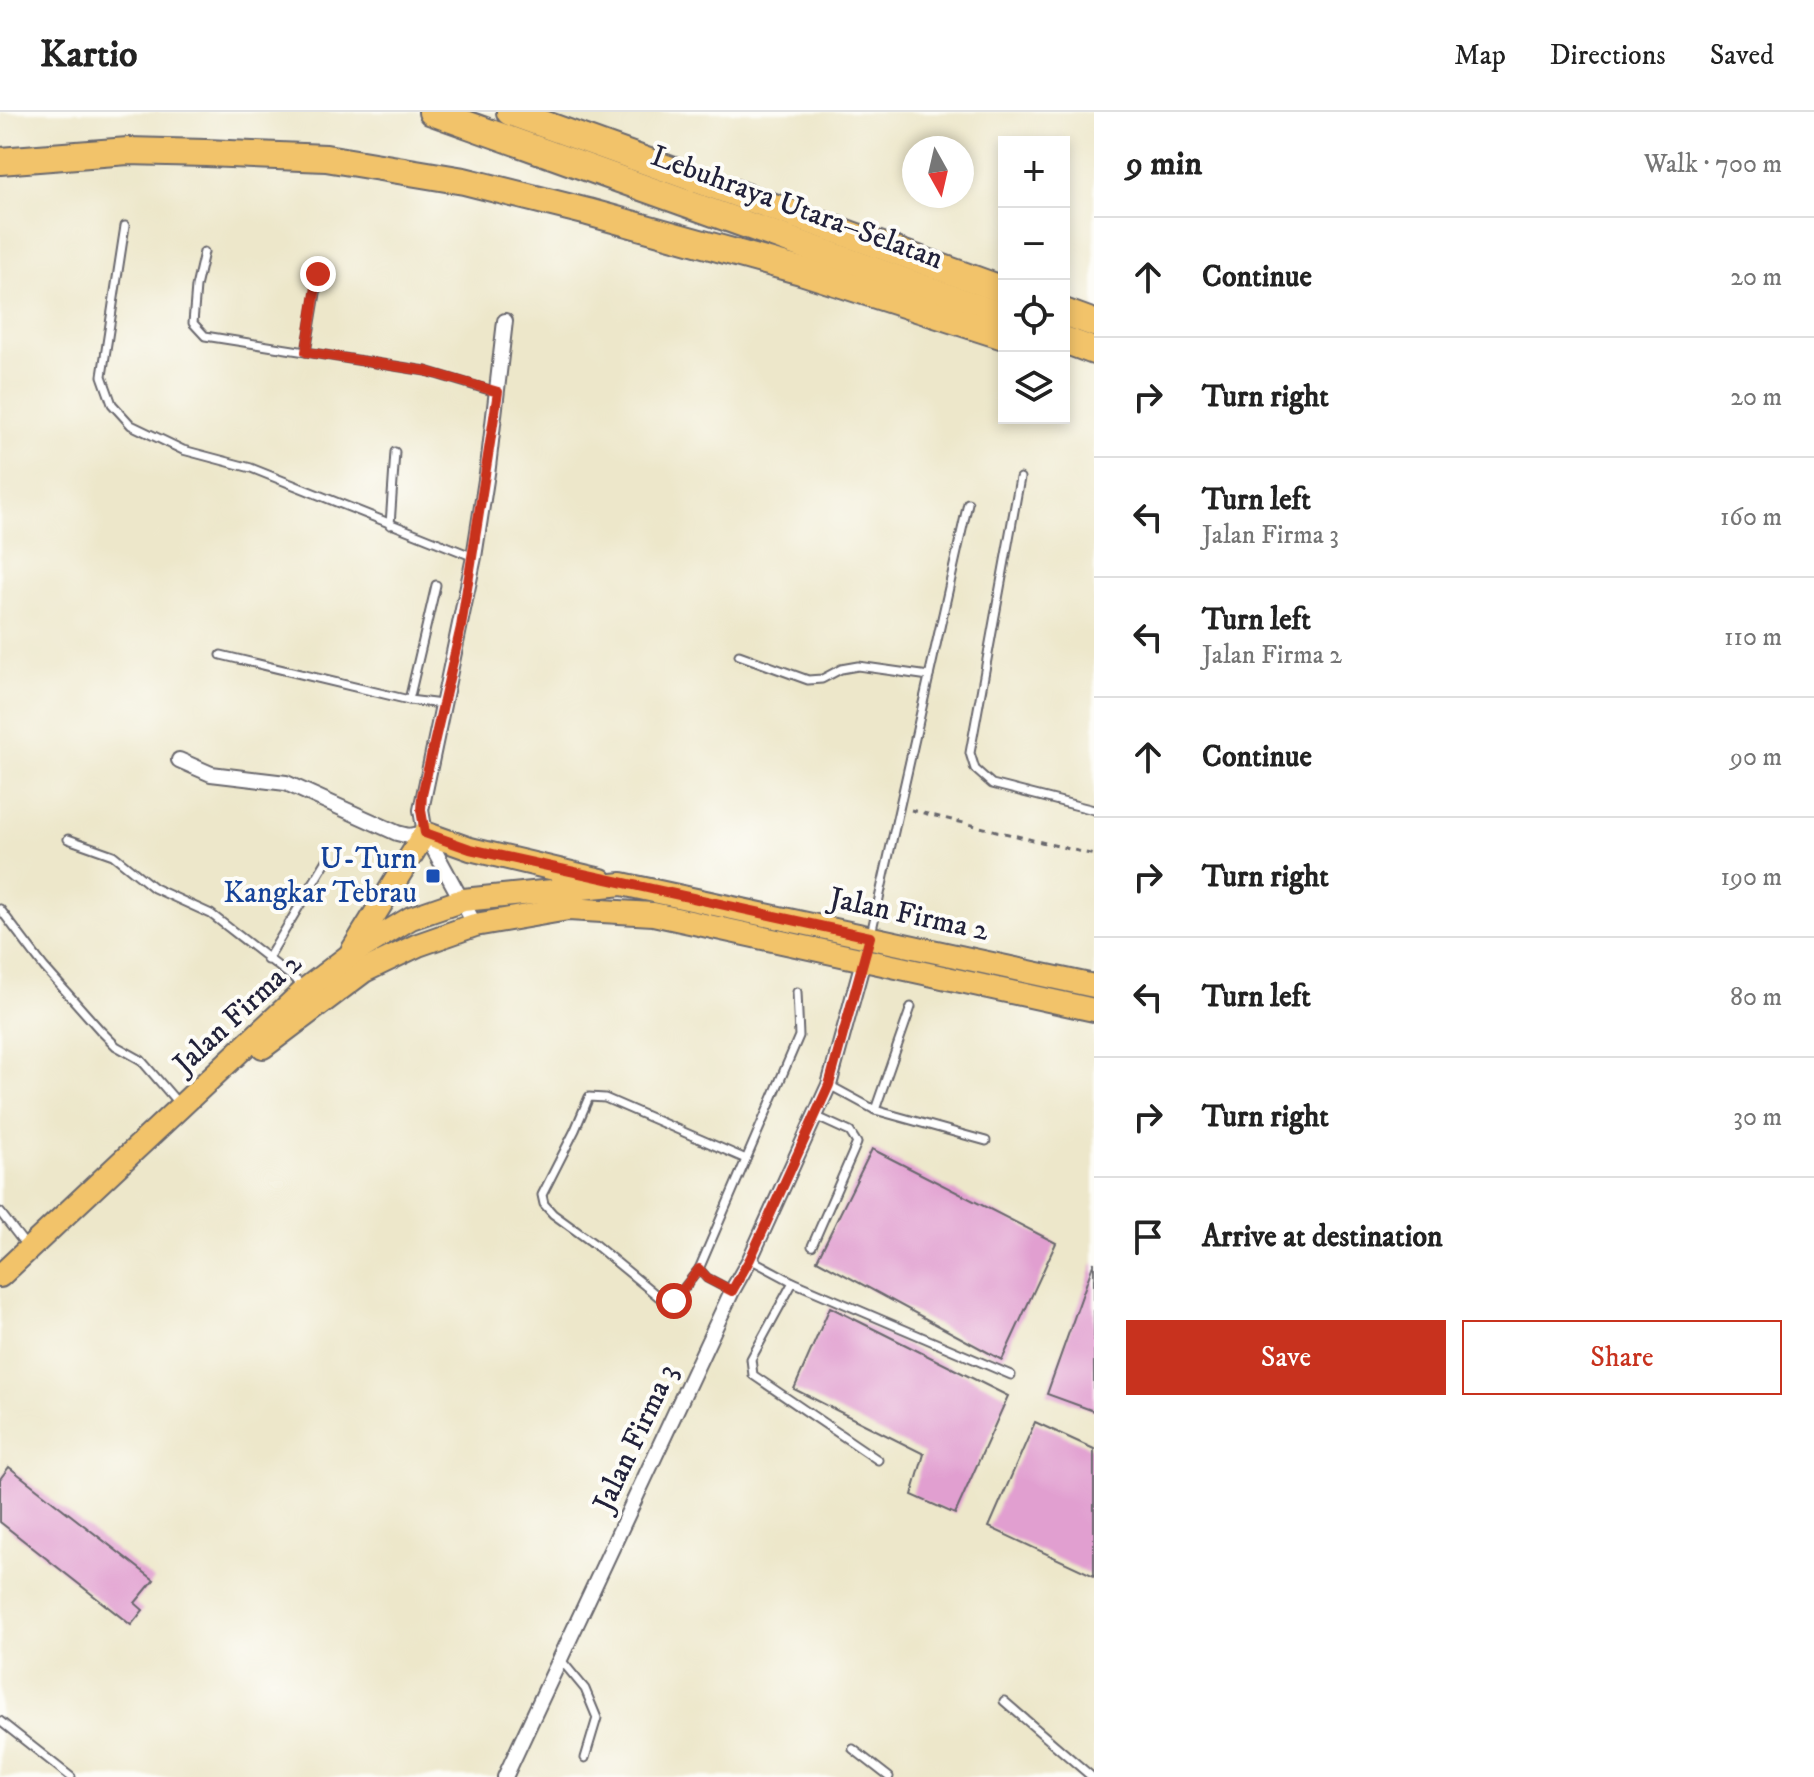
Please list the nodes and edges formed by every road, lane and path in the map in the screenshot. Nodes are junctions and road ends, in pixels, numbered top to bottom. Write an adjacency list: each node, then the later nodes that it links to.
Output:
1 (432, 112): 8 (highway, Lebuhraya Utara–Selatan)
2 (510, 112): 7 (highway, Lebuhraya Utara–Selatan)
3 (0, 161): 11 (highway)
4 (125, 226): 18 (lane)
5 (204, 252): 13 (lane)
6 (320, 270): 13 (lane)
7 (998, 288)
8 (998, 315)
9 (505, 321): 14 (street)
10 (1070, 323): 12 (highway)
11 (998, 334)
12 (1080, 342)
13 (306, 352): 14 (lane)
14 (498, 392): 19 (street)
15 (395, 452): 18 (lane)
16 (1020, 478): 28 (lane)
17 (968, 503): 23 (lane)
18 (390, 525): 19 (lane)
19 (474, 557): 25 (street)
20 (436, 585): 24 (lane)
21 (221, 655): 24 (lane)
22 (739, 655): 23 (lane)
23 (929, 676): 27 (lane)
24 (409, 700): 25 (lane)
25 (442, 704): 29 (street)
26 (179, 760): 29 (street)
27 (899, 808): 31 (path); 37 (lane)
28 (1094, 810)
29 (425, 833): 33 (main road); 34 (street); 38 (main road)
30 (68, 839): 39 (lane)
31 (1094, 855)
32 (327, 860): 39 (lane)
33 (622, 884): 34 (main road, Jalan Firma 2); 37 (main road, Jalan Firma 2)
34 (463, 900): 36 (street); 38 (main road, Jalan Firma 2)
35 (0, 909): 47 (lane)
36 (475, 925): 40 (main road, Jalan Firma 2); 43 (main road, Jalan Firma 2)
37 (870, 937): 40 (street, Jalan Firma 3); 41 (main road, Jalan Firma 2)
38 (350, 955): 43 (main road, Jalan Firma 2)
39 (267, 960): 43 (lane)
40 (863, 960): 45 (main road, Jalan Firma 2); 46 (street, Jalan Firma 3)
41 (1094, 986)
42 (797, 992): 51 (lane)
43 (315, 995): 47 (main road, Jalan Firma 2)
44 (911, 1007): 48 (lane)
45 (1094, 1010)
46 (829, 1085): 48 (lane); 49 (street, Jalan Firma 3)
47 (182, 1107): 54 (main road, Jalan Firma 2)
48 (875, 1110): 50 (lane)
49 (815, 1116): 53 (lane); 55 (street, Jalan Firma 3)
50 (986, 1141)
51 (746, 1159): 56 (lane); 56 (lane)
52 (0, 1212): 54 (lane)
53 (812, 1246)
54 (28, 1249): 57 (main road, Jalan Firma 2)
55 (750, 1259): 58 (lane); 59 (street, Jalan Firma 3)
56 (699, 1269): 59 (lane)
57 (0, 1276)
58 (793, 1282): 60 (lane); 61 (lane)
59 (732, 1291): 62 (street, Jalan Firma 3)
60 (1011, 1375)
61 (878, 1460)
62 (561, 1660): 66 (lane); 68 (street, Jalan Firma 3)
63 (1004, 1701): 70 (lane)
64 (0, 1721): 67 (lane)
65 (853, 1749): 69 (lane)
66 (585, 1758)
67 (71, 1777)
68 (505, 1777)
69 (889, 1777)
70 (1092, 1777)

